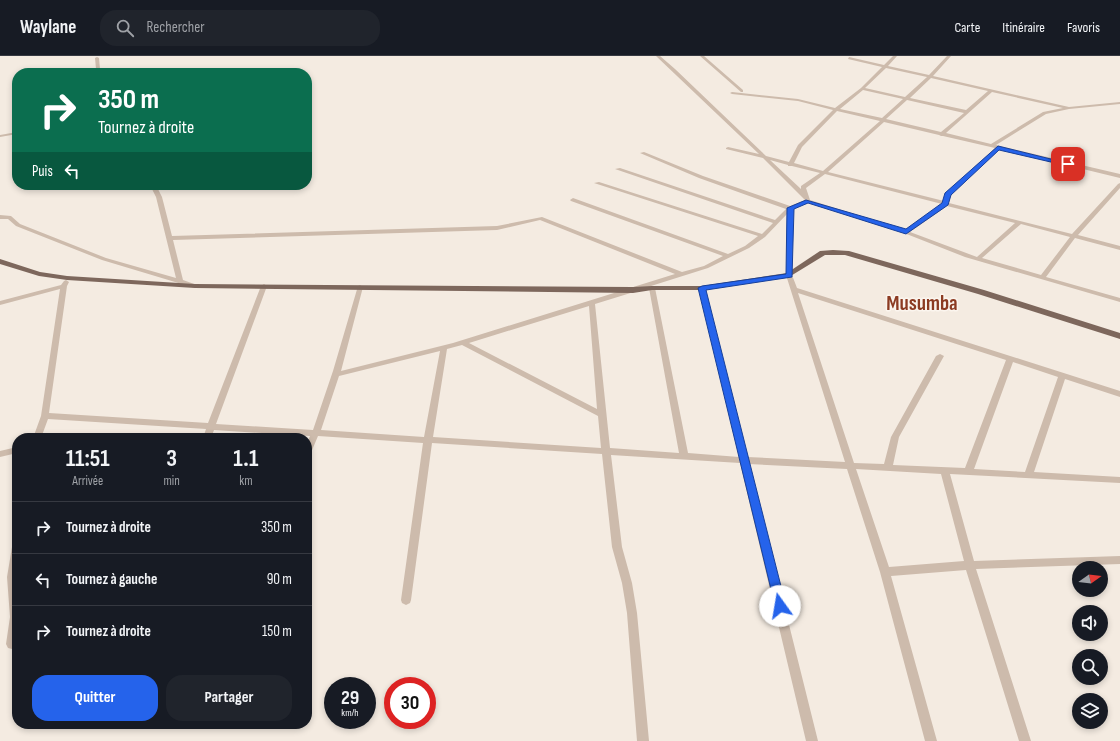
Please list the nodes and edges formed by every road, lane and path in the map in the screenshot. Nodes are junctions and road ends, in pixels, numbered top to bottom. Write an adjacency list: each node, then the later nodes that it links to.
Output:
1 (92, 56): 6 (street)
2 (658, 56): 28 (street)
3 (702, 56): 13 (street)
4 (895, 56): 8 (street)
5 (949, 56): 10 (street)
6 (99, 57): 9 (street)
7 (849, 58): 8 (street)
8 (883, 66): 10 (street); 11 (street)
9 (98, 68)
10 (930, 76): 12 (street); 15 (street)
11 (862, 89): 15 (street); 18 (street)
12 (992, 90): 17 (street); 19 (street)
13 (742, 91)
14 (732, 93): 18 (street)
15 (907, 99): 19 (street); 20 (street)
16 (1120, 103): 17 (street)
17 (1069, 108): 24 (street)
18 (835, 110): 20 (street); 29 (street)
19 (967, 112): 22 (street)
20 (882, 121): 22 (street); 31 (street)
21 (12, 134): 23 (street)
22 (941, 135): 24 (street)
23 (0, 136)
24 (991, 146): 26 (street)
25 (728, 148): 28 (street)
26 (998, 148): 32 (street); 38 (street)
27 (642, 153): 39 (street)
28 (765, 158): 29 (street); 37 (street)
29 (790, 164): 31 (street)
30 (618, 169): 41 (street)
31 (825, 173): 37 (street); 38 (street)
32 (1120, 176)
33 (597, 182): 44 (street)
34 (1120, 185): 45 (street)
35 (155, 190): 46 (street)
36 (573, 200): 48 (street)
37 (808, 201): 39 (street); 43 (street)
38 (946, 204): 42 (street); 43 (street)
39 (790, 208): 41 (street); 52 (street)
40 (0, 217): 55 (street)
41 (776, 222): 44 (street)
42 (1019, 222): 45 (street); 49 (street)
43 (906, 232): 49 (street)
44 (763, 236): 48 (street)
45 (1074, 236): 47 (street); 53 (street)
46 (170, 238): 51 (street); 55 (street)
47 (1120, 248)
48 (728, 256): 51 (street)
49 (978, 259): 53 (street)
50 (0, 261): 54 (main road)
51 (680, 274): 61 (street)
52 (789, 275): 60 (main road); 62 (street); 66 (main road)
53 (1042, 278): 63 (street)
54 (66, 282): 56 (main road); 65 (street); 75 (street)
55 (180, 282): 56 (street)
56 (195, 286): 57 (main road)
57 (264, 286): 58 (main road); 76 (street)
58 (360, 287): 61 (main road); 71 (street)
59 (652, 288): 60 (main road); 61 (main road); 85 (street)
60 (702, 288): 86 (street)
61 (633, 290): 64 (street)
62 (795, 290): 70 (street); 87 (street)
63 (1120, 300)
64 (592, 303): 67 (street); 74 (street)
65 (0, 304)
66 (1120, 336)
67 (462, 342): 68 (street); 74 (street)
68 (444, 347): 71 (street); 80 (street)
69 (940, 356): 88 (street)
70 (1010, 359): 72 (street); 90 (street)
71 (335, 375): 79 (street)
72 (1062, 376): 73 (street); 91 (street)
73 (1120, 394)
74 (602, 415): 83 (street)
75 (45, 416): 76 (street); 77 (street)
76 (212, 426): 78 (street); 79 (street)
77 (39, 433)
78 (209, 433)
79 (316, 433): 80 (street); 81 (street)
80 (428, 440): 83 (street); 96 (street)
81 (312, 442)
82 (12, 451): 84 (street)
83 (606, 451): 85 (street); 97 (street)
84 (0, 454)
85 (684, 456): 86 (street)
86 (743, 460): 87 (street); 98 (street)
87 (850, 464): 88 (street); 95 (street)
88 (888, 467): 89 (street)
89 (944, 470): 90 (street); 94 (street)
90 (969, 471): 91 (street)
91 (1029, 474): 92 (street)
92 (1120, 480)
93 (1120, 560): 94 (street)
94 (970, 565): 95 (street); 100 (street)
95 (885, 572): 99 (street)
96 (406, 600)
97 (643, 741)
98 (812, 741)
99 (931, 741)
100 (1025, 741)

